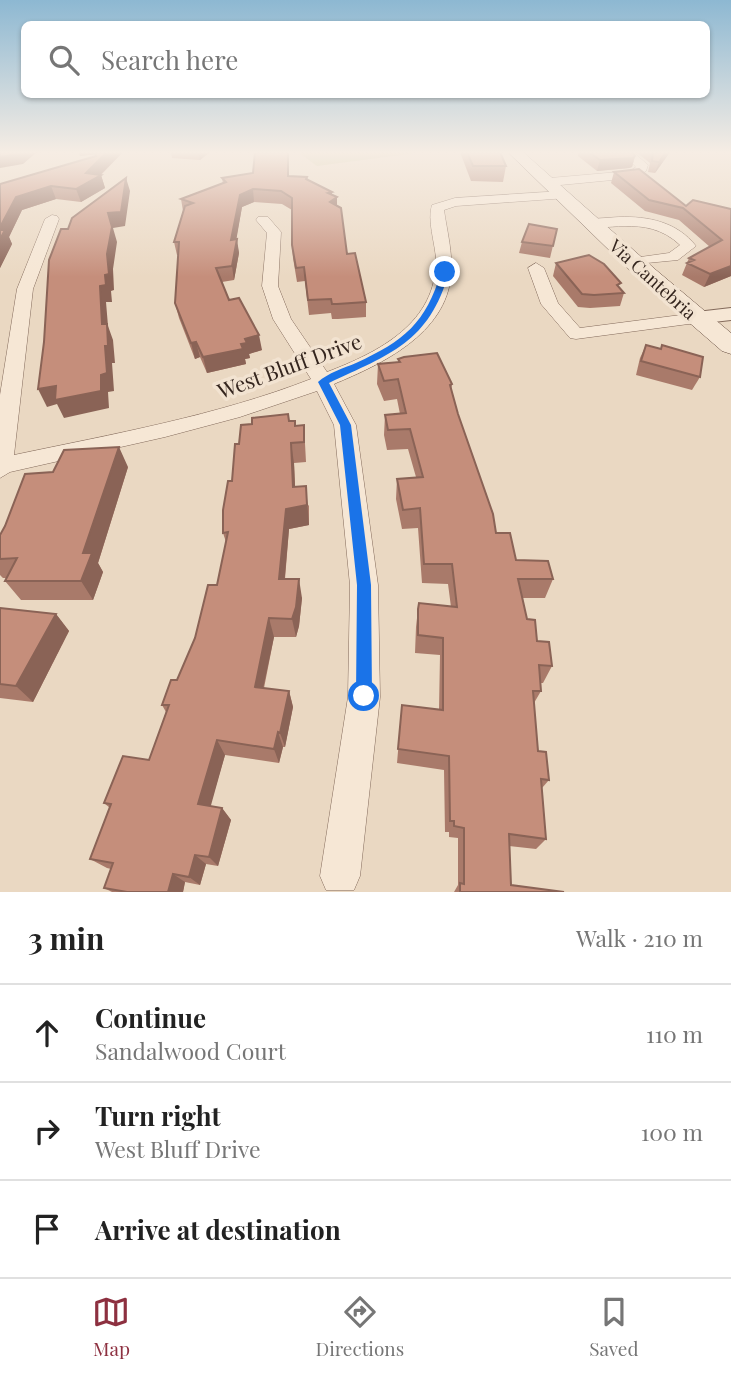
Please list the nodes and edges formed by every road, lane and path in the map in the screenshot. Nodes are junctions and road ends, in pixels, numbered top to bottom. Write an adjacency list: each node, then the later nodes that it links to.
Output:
1 (520, 194): 11 (street, West Bluff Drive)
2 (561, 194): 5 (main road, Via Cantebria)
3 (52, 219): 12 (street)
4 (263, 220): 11 (street)
5 (592, 223): 6 (main road, Via Cantebria); 6 (street)
6 (631, 261): 9 (main road, Via Cantebria)
7 (536, 268): 9 (street)
8 (731, 314): 9 (street)
9 (696, 318): 10 (main road, Via Cantebria)
10 (731, 346)
11 (323, 382): 12 (street, West Bluff Drive); 13 (street)
12 (0, 467)
13 (340, 876)

